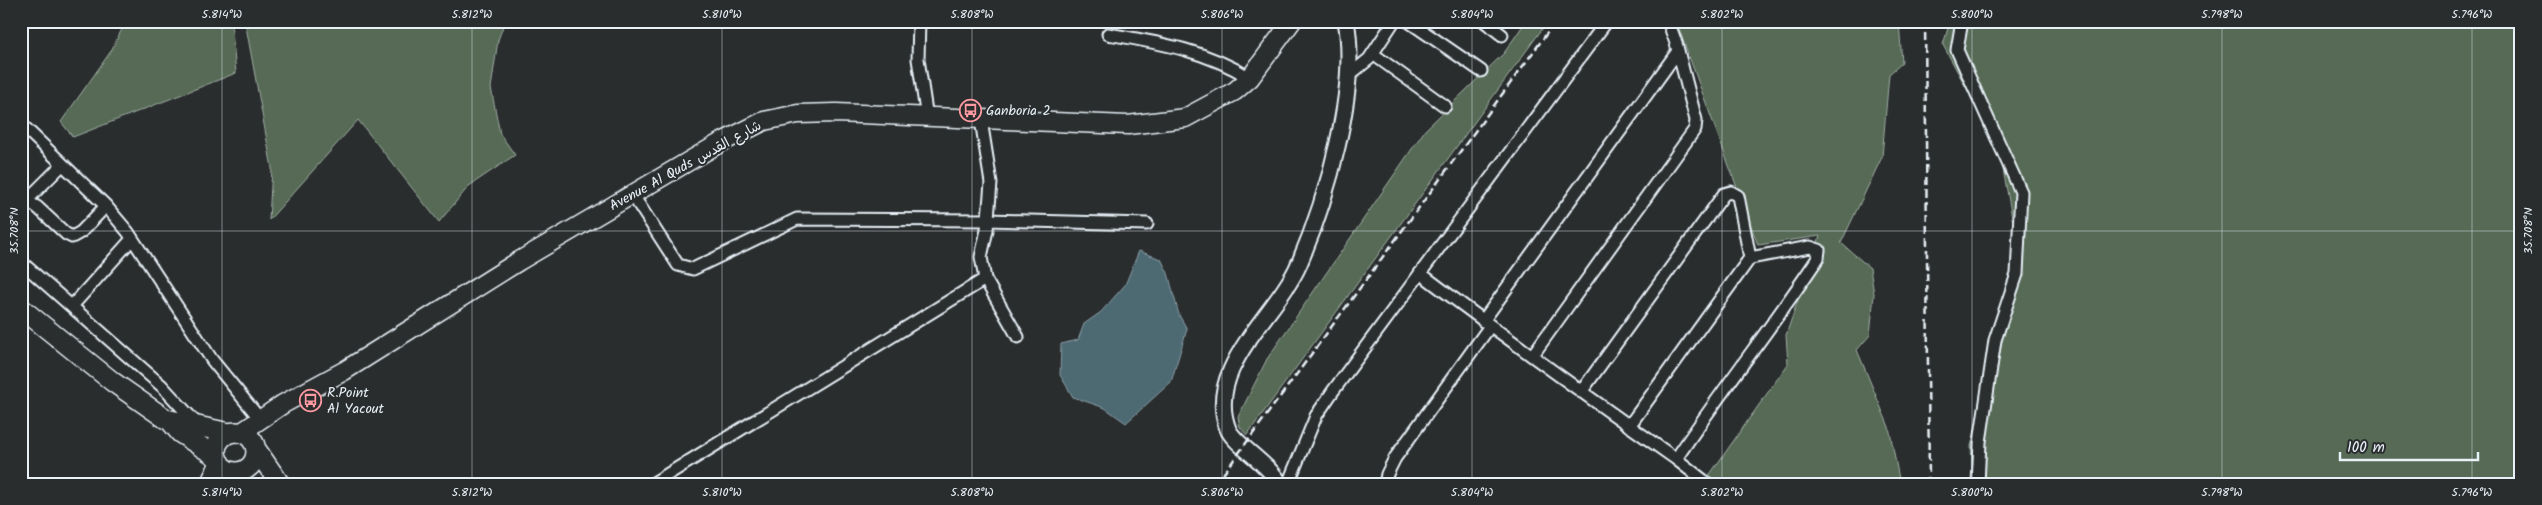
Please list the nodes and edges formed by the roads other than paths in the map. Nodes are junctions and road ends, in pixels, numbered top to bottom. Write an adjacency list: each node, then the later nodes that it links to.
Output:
1 (919, 21): 18 (street)
2 (1292, 21): 16 (main road, Avenue Al Quds شارع القدس)
3 (1346, 21): 15 (main road)
4 (1394, 21): 13 (street)
5 (1408, 21): 14 (street)
6 (1484, 21): 11 (street)
7 (1608, 21): 30 (street)
8 (1668, 21): 12 (street)
9 (1962, 21): 53 (street)
10 (1108, 34): 16 (street)
11 (1502, 34)
12 (1678, 51): 34 (street); 36 (street)
13 (1373, 54): 15 (street); 17 (street)
14 (1481, 71)
15 (1348, 76): 50 (main road)
16 (1250, 78): 19 (main road, Avenue Al Quds شارع القدس)
17 (1445, 106)
18 (927, 118): 19 (main road, Avenue Al Quds شارع القدس); 22 (main road, Avenue Al Quds شارع القدس)
19 (981, 120): 25 (street)
20 (21, 124): 21 (street)
21 (62, 165): 23 (street); 24 (street)
22 (632, 194): 25 (street); 38 (main road, Avenue Al Quds شارع القدس)
23 (23, 202): 24 (street)
24 (106, 206): 27 (street)
25 (988, 220): 26 (street); 31 (street)
26 (1147, 224)
27 (132, 239): 32 (street); 38 (street)
28 (1750, 258): 37 (street); 40 (street); 44 (street)
29 (21, 262): 32 (street)
30 (1420, 273): 34 (street); 51 (street)
31 (985, 279): 35 (street); 49 (street)
32 (72, 306): 41 (street)
33 (21, 308): 39 (highway)
34 (1486, 323): 36 (street); 52 (street)
35 (1018, 337)
36 (1532, 356): 37 (street)
37 (1581, 392): 40 (street)
38 (266, 415): 42 (main road, Avenue Al Quds شارع القدس)
39 (170, 421): 41 (highway); 43 (highway)
40 (1629, 426): 44 (street)
41 (200, 427): 42 (highway)
42 (243, 453): 43 (highway); 43 (highway); 47 (highway); 48 (highway)
43 (218, 460): 46 (highway)
44 (1676, 460): 45 (street)
45 (1702, 482)
46 (210, 484)
47 (273, 484)
48 (280, 484)
49 (652, 484)
50 (1280, 484)
51 (1288, 484)
52 (1385, 484)
53 (1978, 484)

